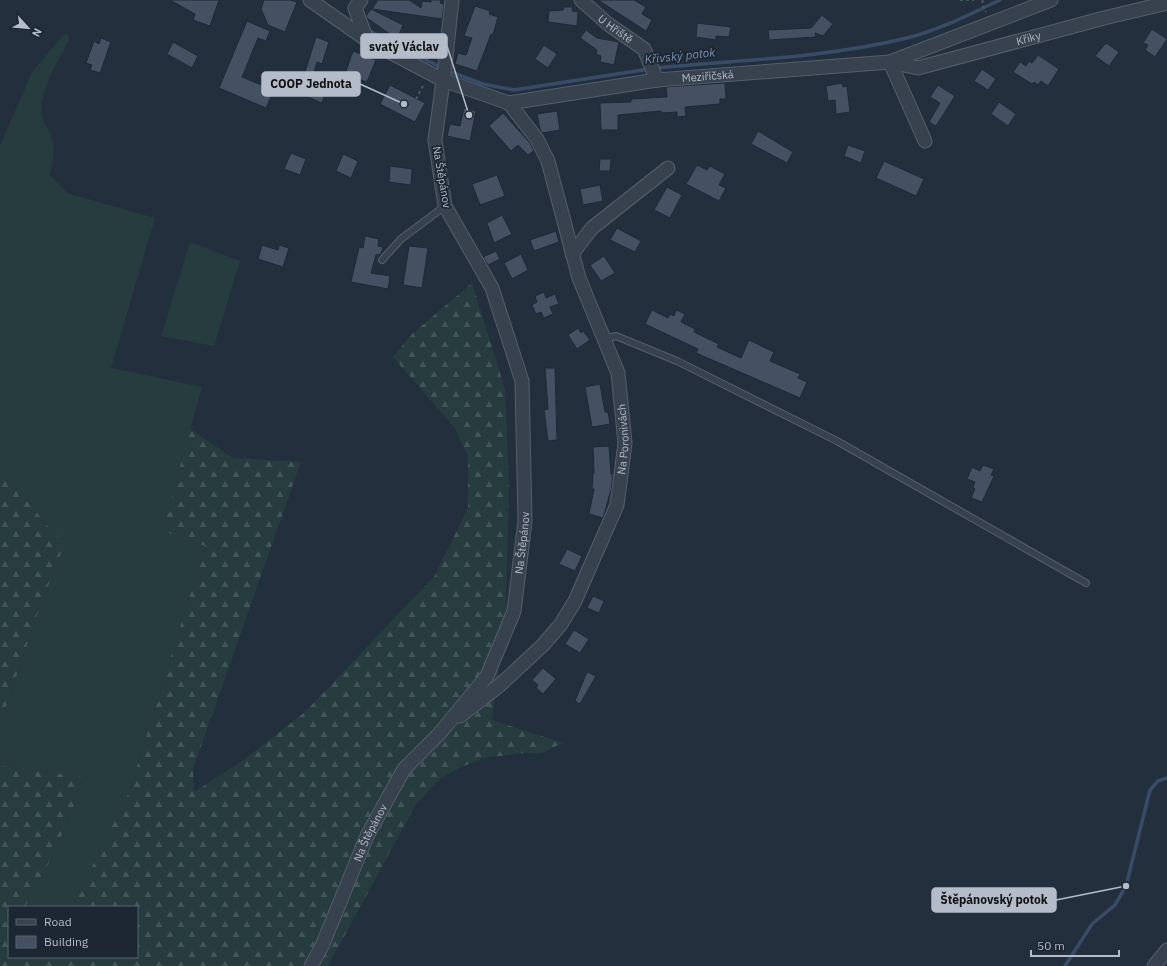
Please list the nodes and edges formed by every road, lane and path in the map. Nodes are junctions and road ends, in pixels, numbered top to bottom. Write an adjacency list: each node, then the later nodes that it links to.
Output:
1 (310, 0): 11 (street, Meziříčská)
2 (361, 0): 11 (street)
3 (452, 0): 13 (street, Na Štěpánov)
4 (581, 0): 14 (street, U Hřiště)
5 (960, 0): 6 (path)
6 (974, 0)
7 (983, 0): 10 (path)
8 (1051, 0): 12 (street, Meziříčská)
9 (1167, 3): 12 (street, Křiky)
10 (985, 10)
11 (367, 40): 13 (street, Meziříčská)
12 (890, 62): 14 (street, Meziříčská); 18 (street)
13 (444, 73): 17 (street, Meziříčská); 20 (street, Na Štěpánov)
14 (655, 77): 17 (street, Meziříčská)
15 (426, 79): 16 (path)
16 (416, 99)
17 (509, 103): 21 (street, Na Poronivách)
18 (925, 141)
19 (668, 168): 21 (street)
20 (445, 206): 22 (lane); 25 (street, Na Štěpánov)
21 (572, 254): 23 (street, Na Poronivách)
22 (382, 260)
23 (604, 339): 24 (lane); 25 (street, Na Poronivách)
24 (1086, 583)
25 (440, 732): 27 (street, Na Štěpánov)
26 (1167, 950): 28 (street)
27 (311, 966)
28 (1154, 966)

